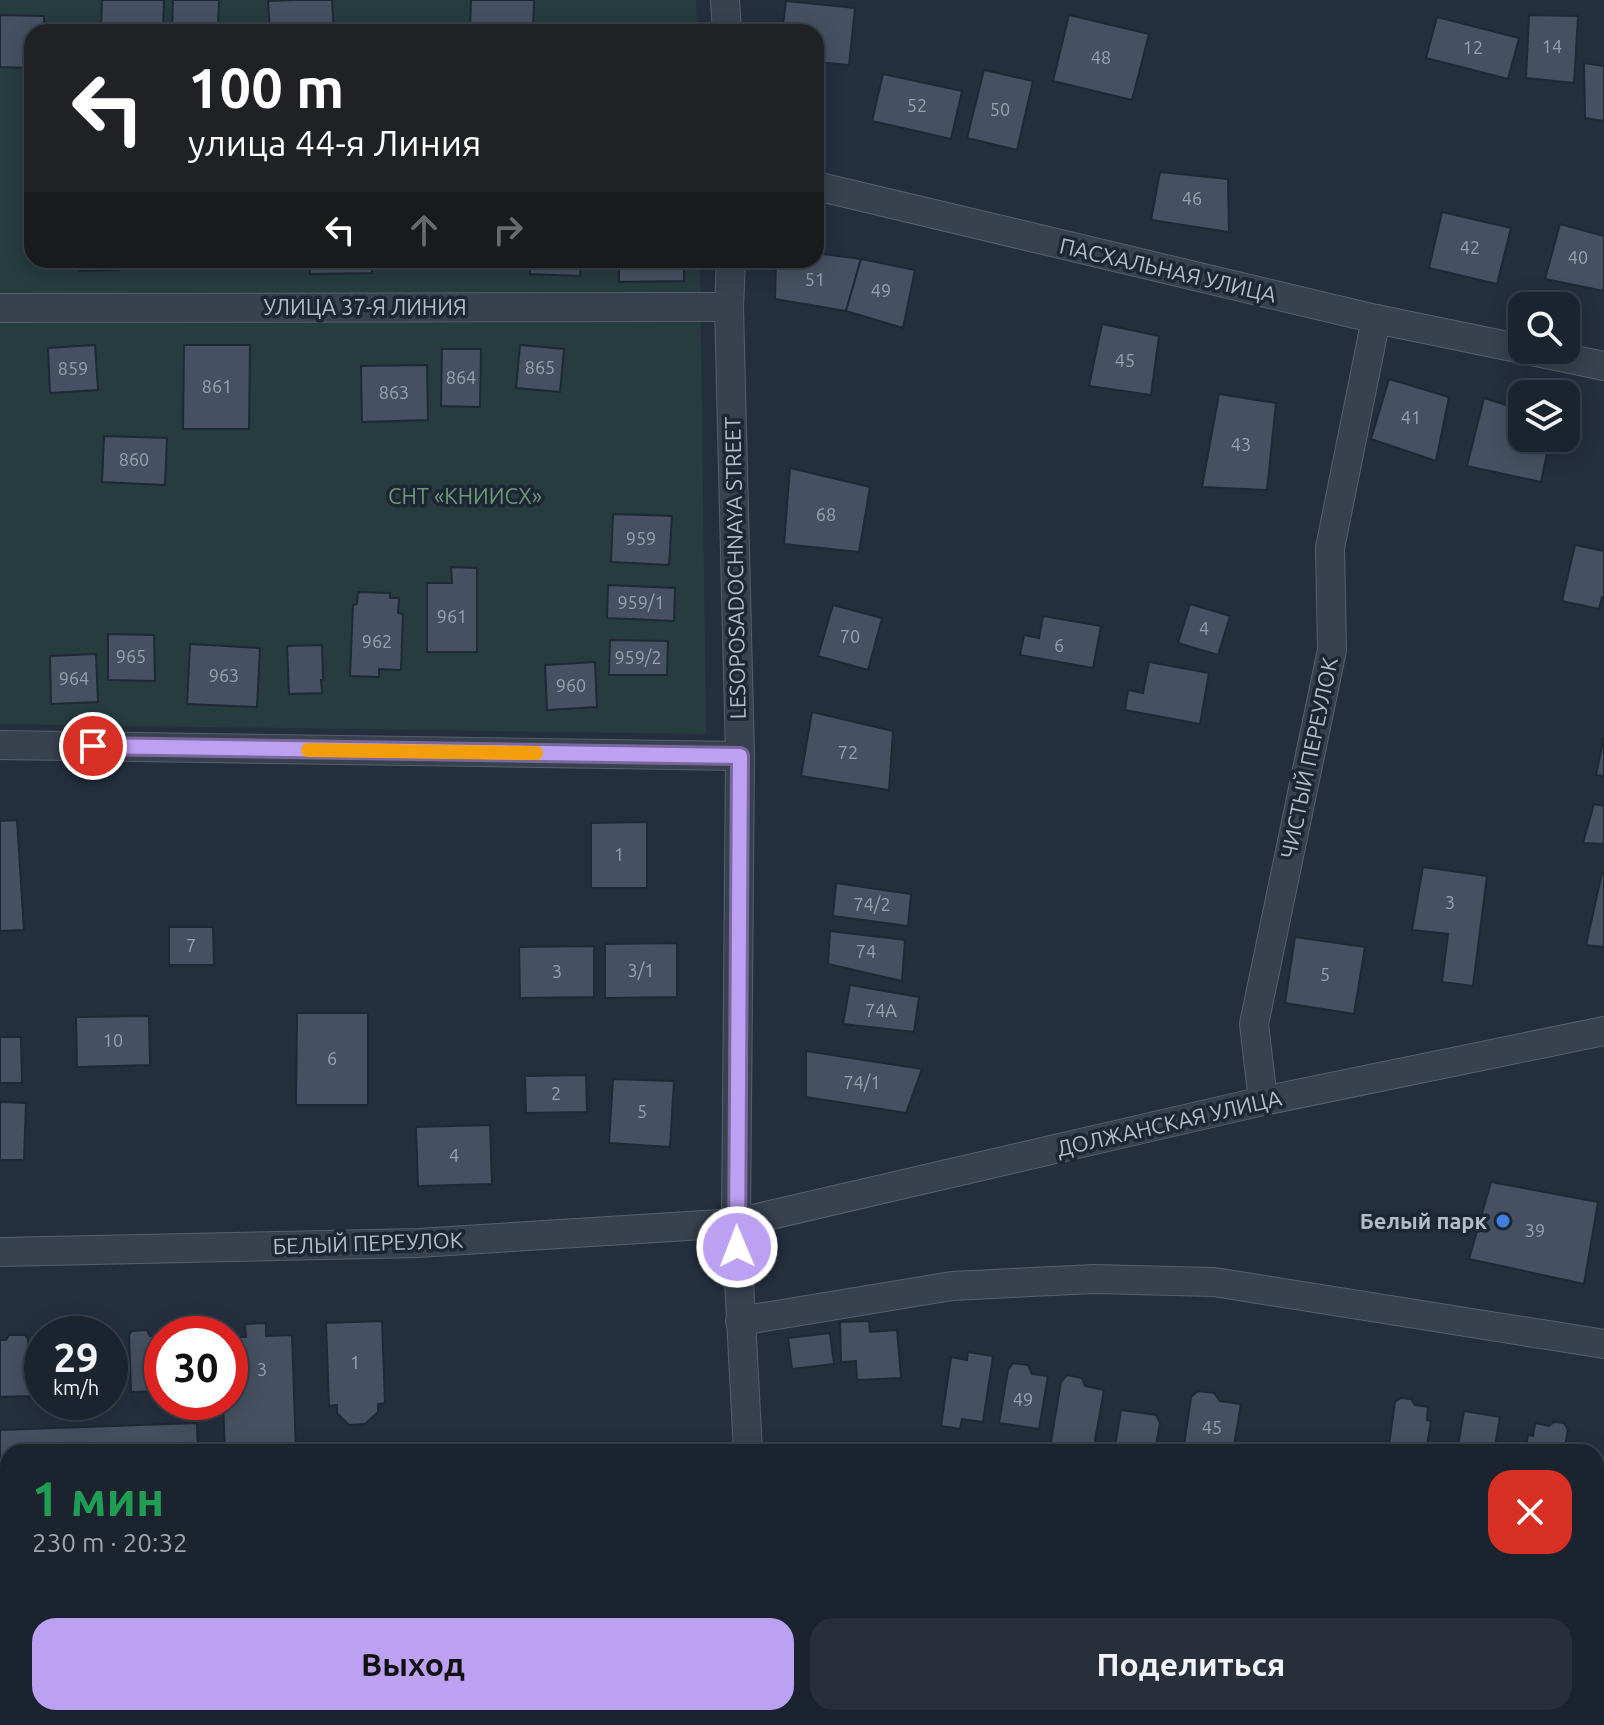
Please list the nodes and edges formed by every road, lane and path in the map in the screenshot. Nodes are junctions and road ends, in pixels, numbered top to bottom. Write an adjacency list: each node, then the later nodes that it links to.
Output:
1 (725, 0): 2 (street)
2 (726, 24)
3 (824, 188): 7 (street, ПАСХАЛЬНАЯ УЛИЦА)
4 (731, 268): 5 (street, LESOPOSADOCHNAYA STREET)
5 (729, 307): 6 (street, УЛИЦА 37-Я ЛИНИЯ); 12 (street, LESOPOSADOCHNAYA STREET)
6 (0, 308)
7 (1376, 319): 8 (street, ПАСХАЛЬНАЯ УЛИЦА); 14 (street, ЧИСТЫЙ ПЕРЕУЛОК)
8 (1508, 347)
9 (1580, 361): 10 (street, ПАСХАЛЬНАЯ УЛИЦА)
10 (1604, 366)
11 (0, 745): 12 (street)
12 (740, 756): 15 (street, LESOPOSADOCHNAYA STREET)
13 (1604, 1031): 14 (street, ДОЛЖАНСКАЯ УЛИЦА)
14 (1263, 1101): 15 (street, ДОЛЖАНСКАЯ УЛИЦА)
15 (736, 1223): 16 (street, БЕЛЫЙ ПЕРЕУЛОК); 17 (street, LESOPOSADOCHNAYA STREET)
16 (0, 1252)
17 (740, 1321): 18 (street); 19 (street, LESOPOSADOCHNAYA STREET)
18 (1604, 1344)
19 (748, 1444)

